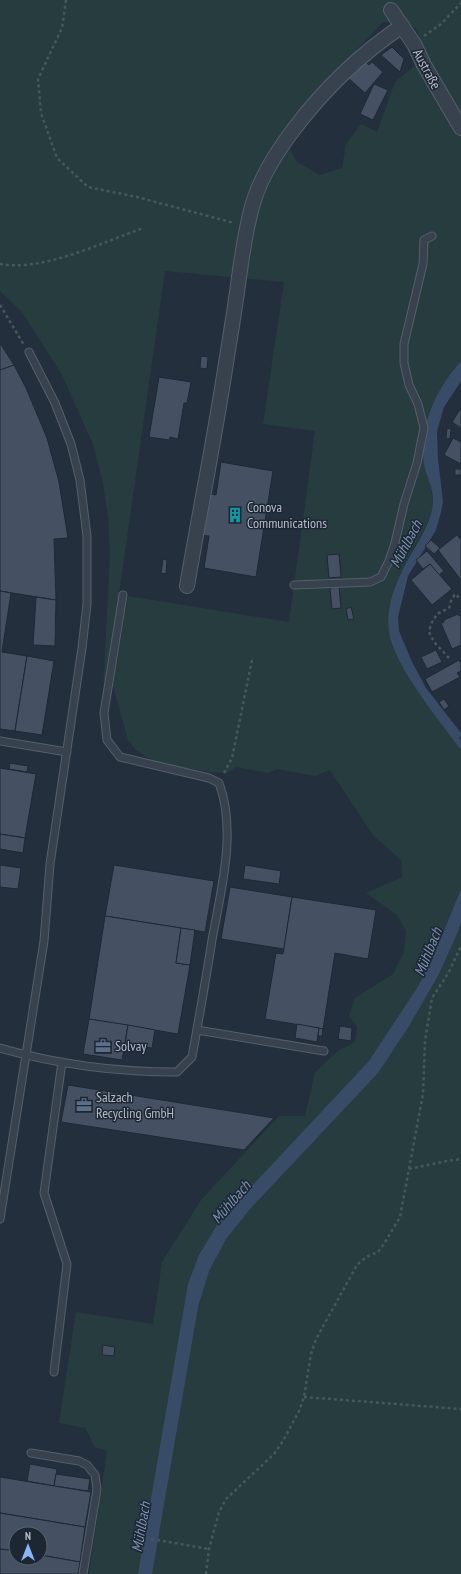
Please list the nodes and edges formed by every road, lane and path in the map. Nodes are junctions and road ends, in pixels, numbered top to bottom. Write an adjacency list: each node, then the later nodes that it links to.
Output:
1 (66, 0): 7 (path)
2 (461, 3): 5 (path)
3 (392, 10): 4 (street, Austraße)
4 (402, 26): 5 (street, Austraße); 7 (street)
5 (414, 44): 6 (street, Austraße)
6 (461, 128)
7 (246, 226): 14 (street)
8 (144, 228): 10 (path)
9 (432, 236): 13 (lane)
10 (0, 264)
11 (0, 305): 12 (path)
12 (29, 352): 20 (lane)
13 (294, 585)
14 (187, 586)
15 (123, 595): 21 (lane)
16 (461, 599): 17 (path)
17 (449, 658)
18 (252, 660): 21 (path)
19 (0, 742): 20 (lane)
20 (67, 752): 26 (lane)
21 (219, 783): 23 (lane)
22 (461, 946): 29 (path)
23 (197, 1030): 25 (lane); 27 (lane)
24 (0, 1048): 26 (lane)
25 (324, 1051)
26 (26, 1056): 27 (lane); 30 (lane)
27 (62, 1062): 31 (lane)
28 (461, 1159): 29 (path)
29 (408, 1169): 32 (path)
30 (0, 1219)
31 (54, 1372)
32 (304, 1397): 33 (path); 36 (path)
33 (461, 1409)
34 (31, 1453): 37 (lane)
35 (151, 1540): 36 (path)
36 (209, 1549): 38 (path)
37 (83, 1574)
38 (206, 1574)

